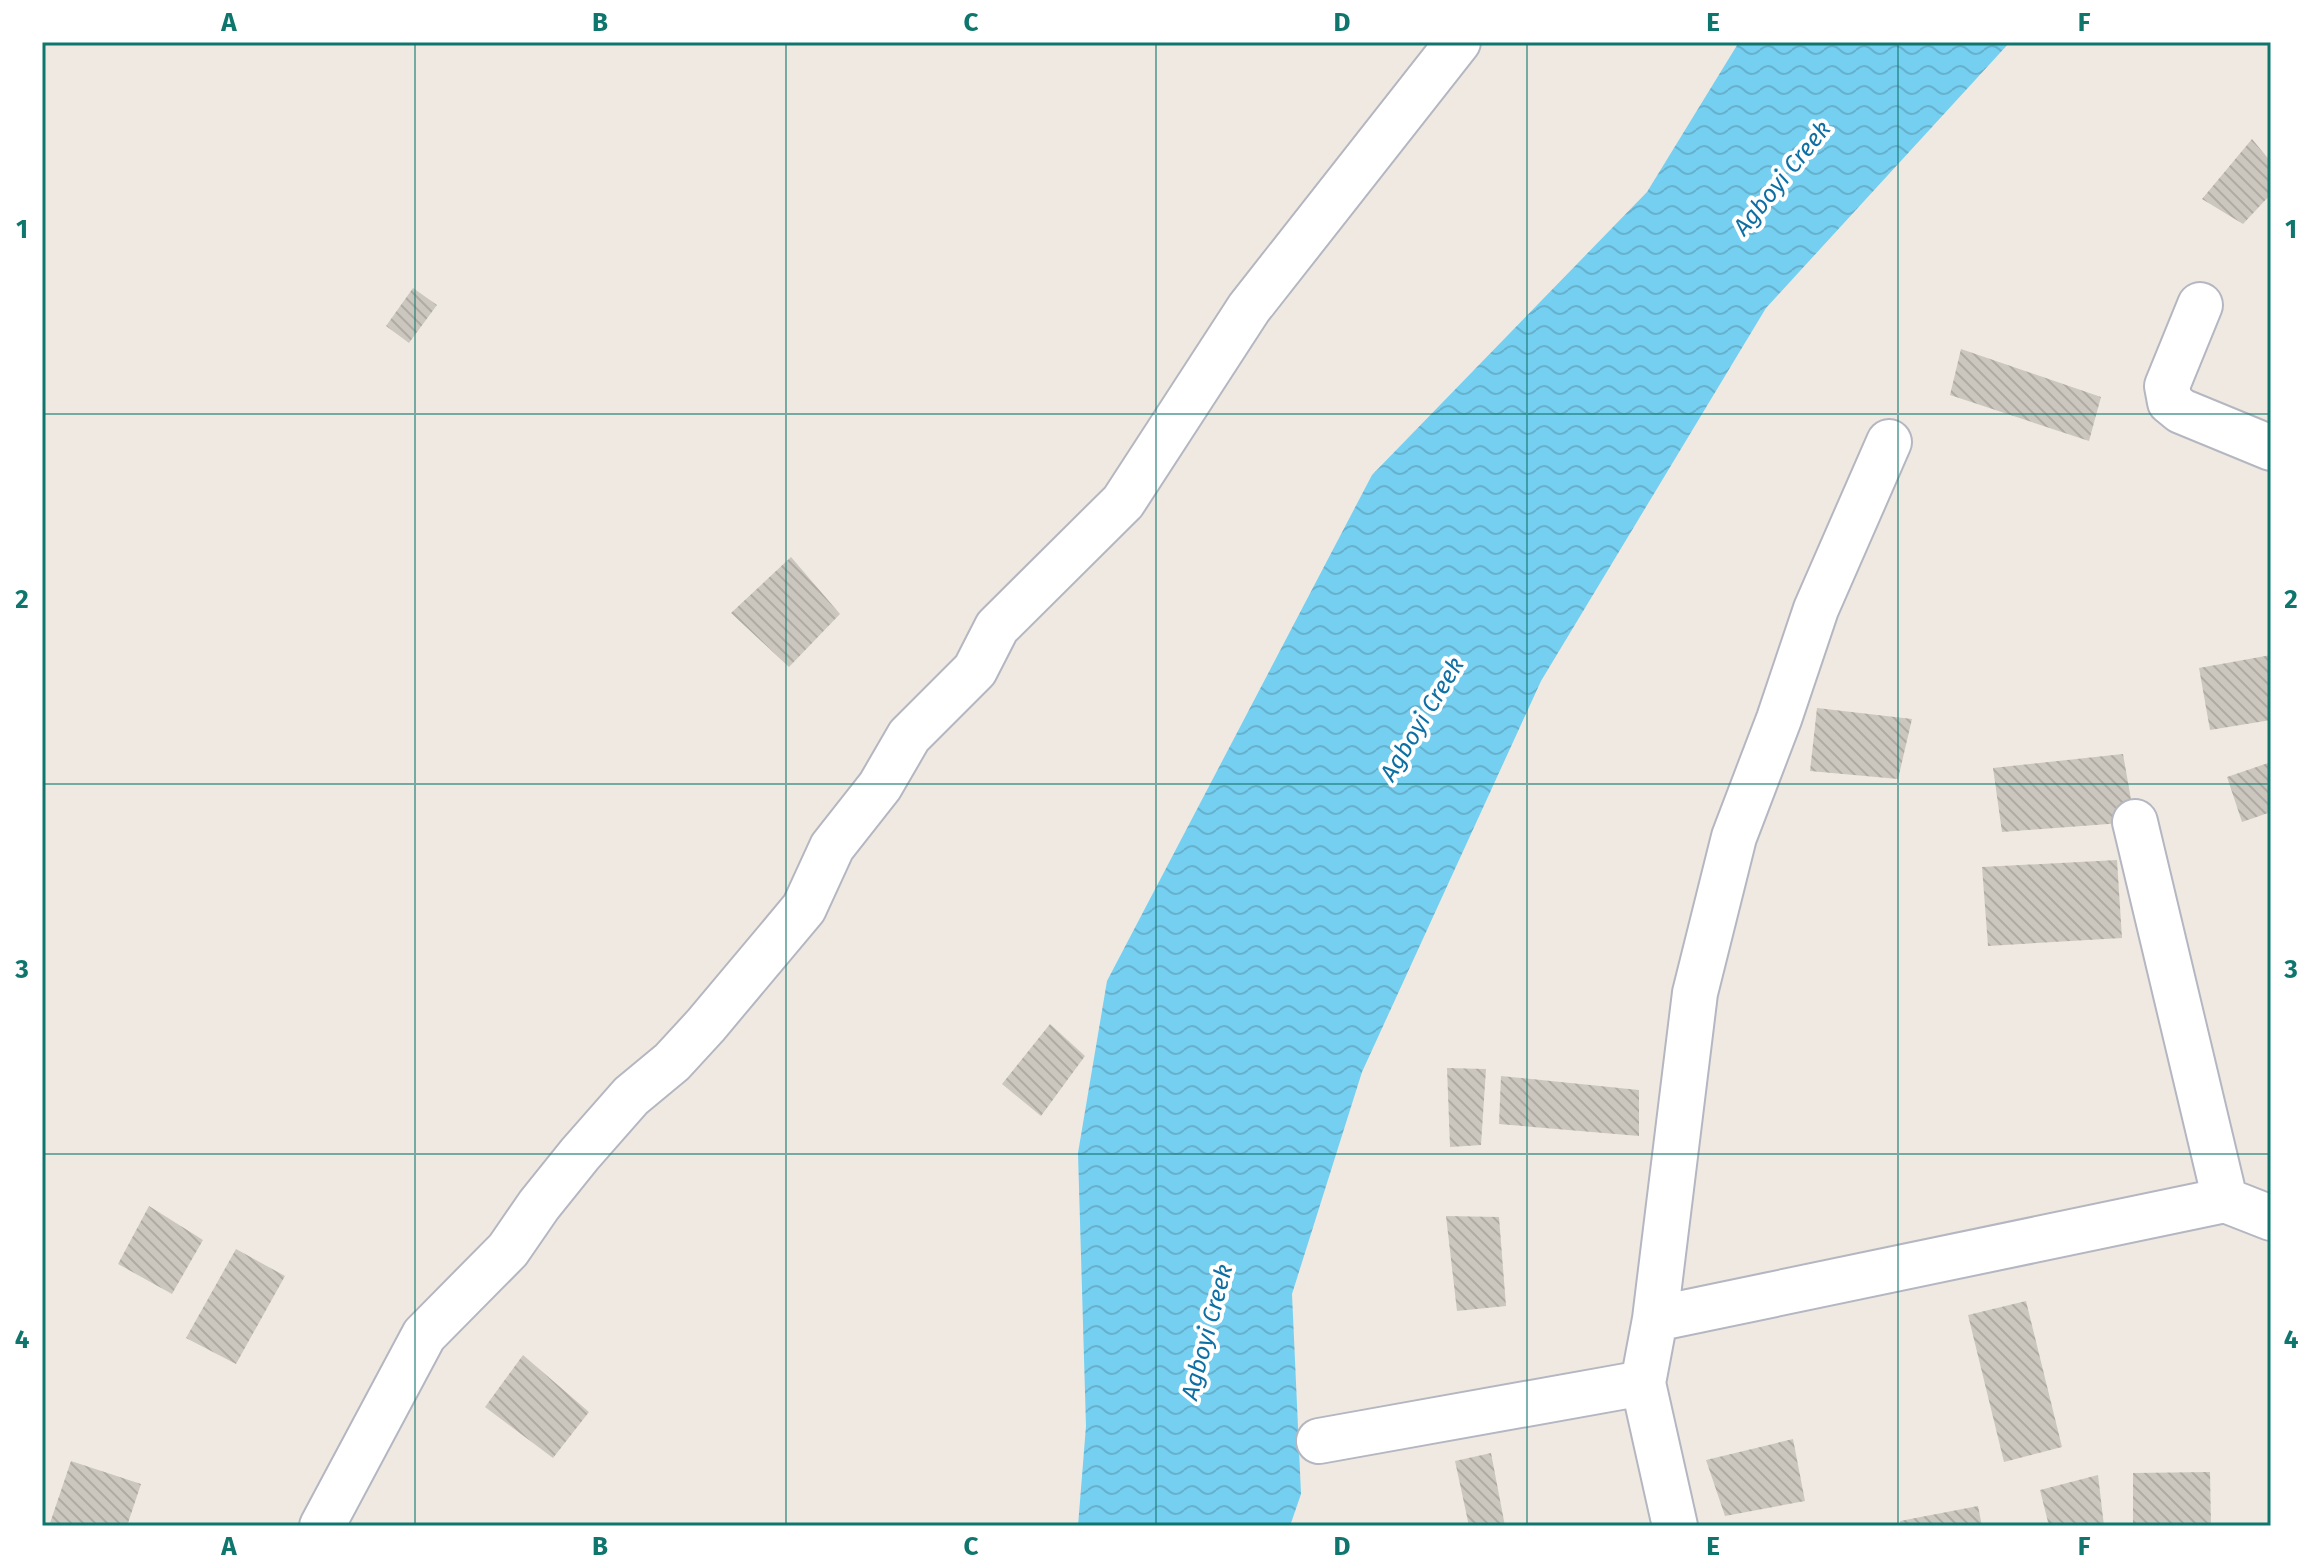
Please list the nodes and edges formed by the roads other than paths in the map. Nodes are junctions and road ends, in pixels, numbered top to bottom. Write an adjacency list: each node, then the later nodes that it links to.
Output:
1 (1458, 42): 11 (street)
2 (2200, 305): 4 (street)
3 (1889, 442): 8 (street)
4 (2271, 448)
5 (2135, 822): 6 (street)
6 (2225, 1200): 7 (street); 8 (street)
7 (2271, 1218)
8 (1655, 1319): 9 (street)
9 (1643, 1383): 10 (street); 12 (street)
10 (1319, 1441)
11 (339, 1517)
12 (1675, 1526)

